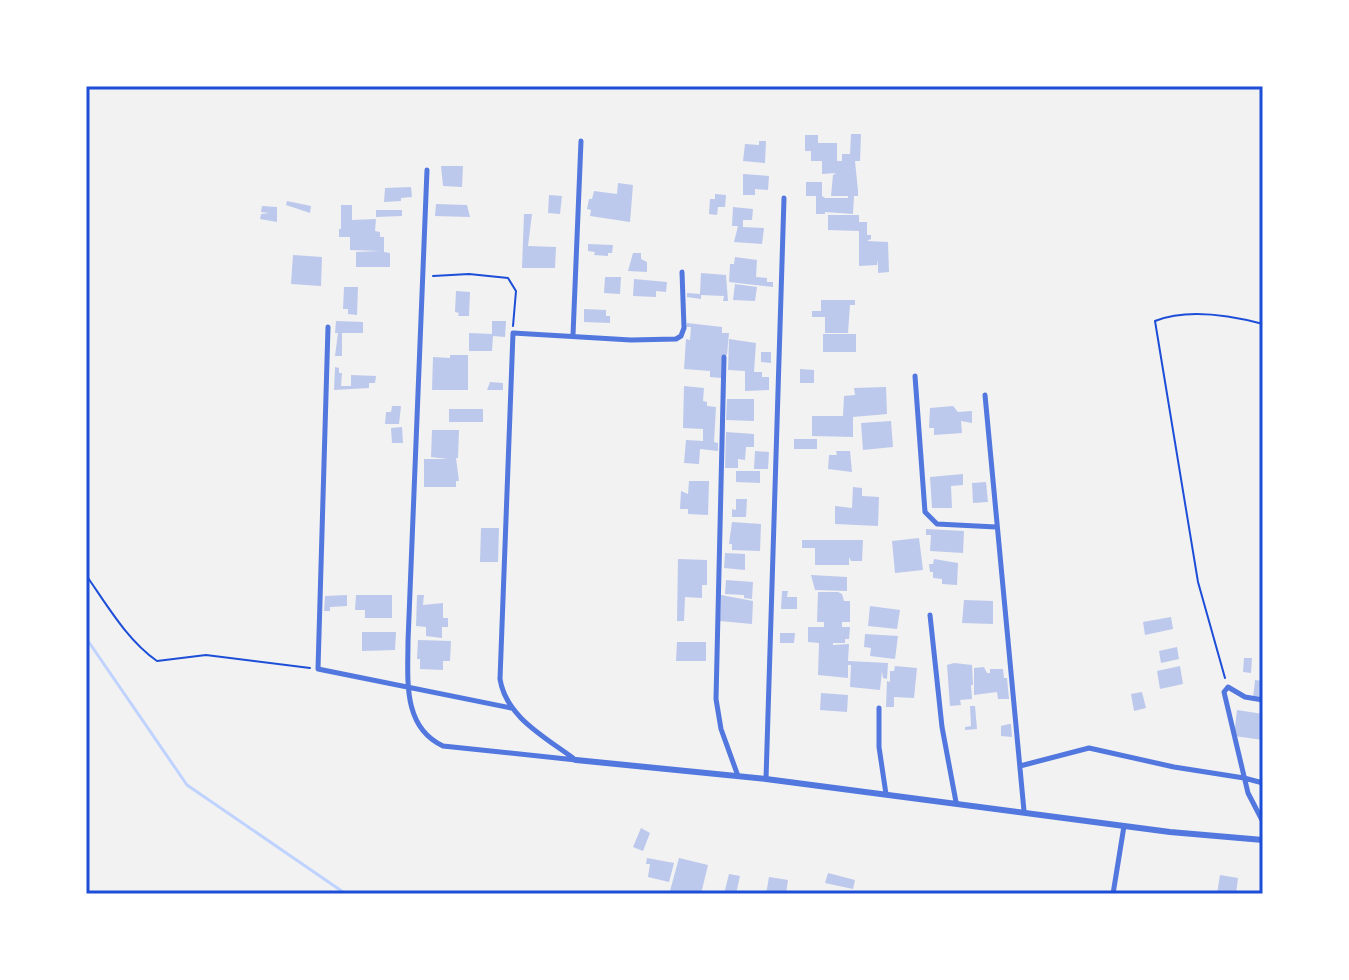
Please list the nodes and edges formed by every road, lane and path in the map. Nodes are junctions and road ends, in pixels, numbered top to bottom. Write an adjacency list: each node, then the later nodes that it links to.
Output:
1 (581, 141): 9 (street)
2 (427, 170): 5 (street)
3 (784, 198): 26 (street)
4 (682, 272): 9 (street)
5 (424, 276): 8 (path); 17 (street)
6 (1263, 324): 18 (path)
7 (328, 327): 16 (street)
8 (513, 333): 9 (street); 20 (street)
9 (573, 335)
10 (724, 357): 24 (street)
11 (915, 376): 13 (street)
12 (985, 395): 13 (street)
13 (996, 527): 23 (street)
14 (86, 575): 16 (path)
15 (930, 615): 29 (street)
16 (318, 669): 17 (street)
17 (407, 686): 20 (street); 22 (street)
18 (1228, 687): 19 (street); 25 (street)
19 (1263, 700)
20 (511, 708): 22 (street)
21 (879, 708): 28 (street)
22 (576, 760): 24 (street)
23 (1020, 766): 25 (street); 30 (street)
24 (738, 776): 26 (street)
25 (1244, 778): 27 (street); 31 (street)
26 (766, 779): 28 (street)
27 (1263, 783)
28 (886, 794): 29 (street)
29 (956, 802): 30 (street)
30 (1024, 811): 32 (street)
31 (1263, 822)
32 (1124, 826): 33 (street); 36 (street)
33 (1263, 840)
34 (86, 883): 35 (path)
35 (89, 894)
36 (1113, 894)

